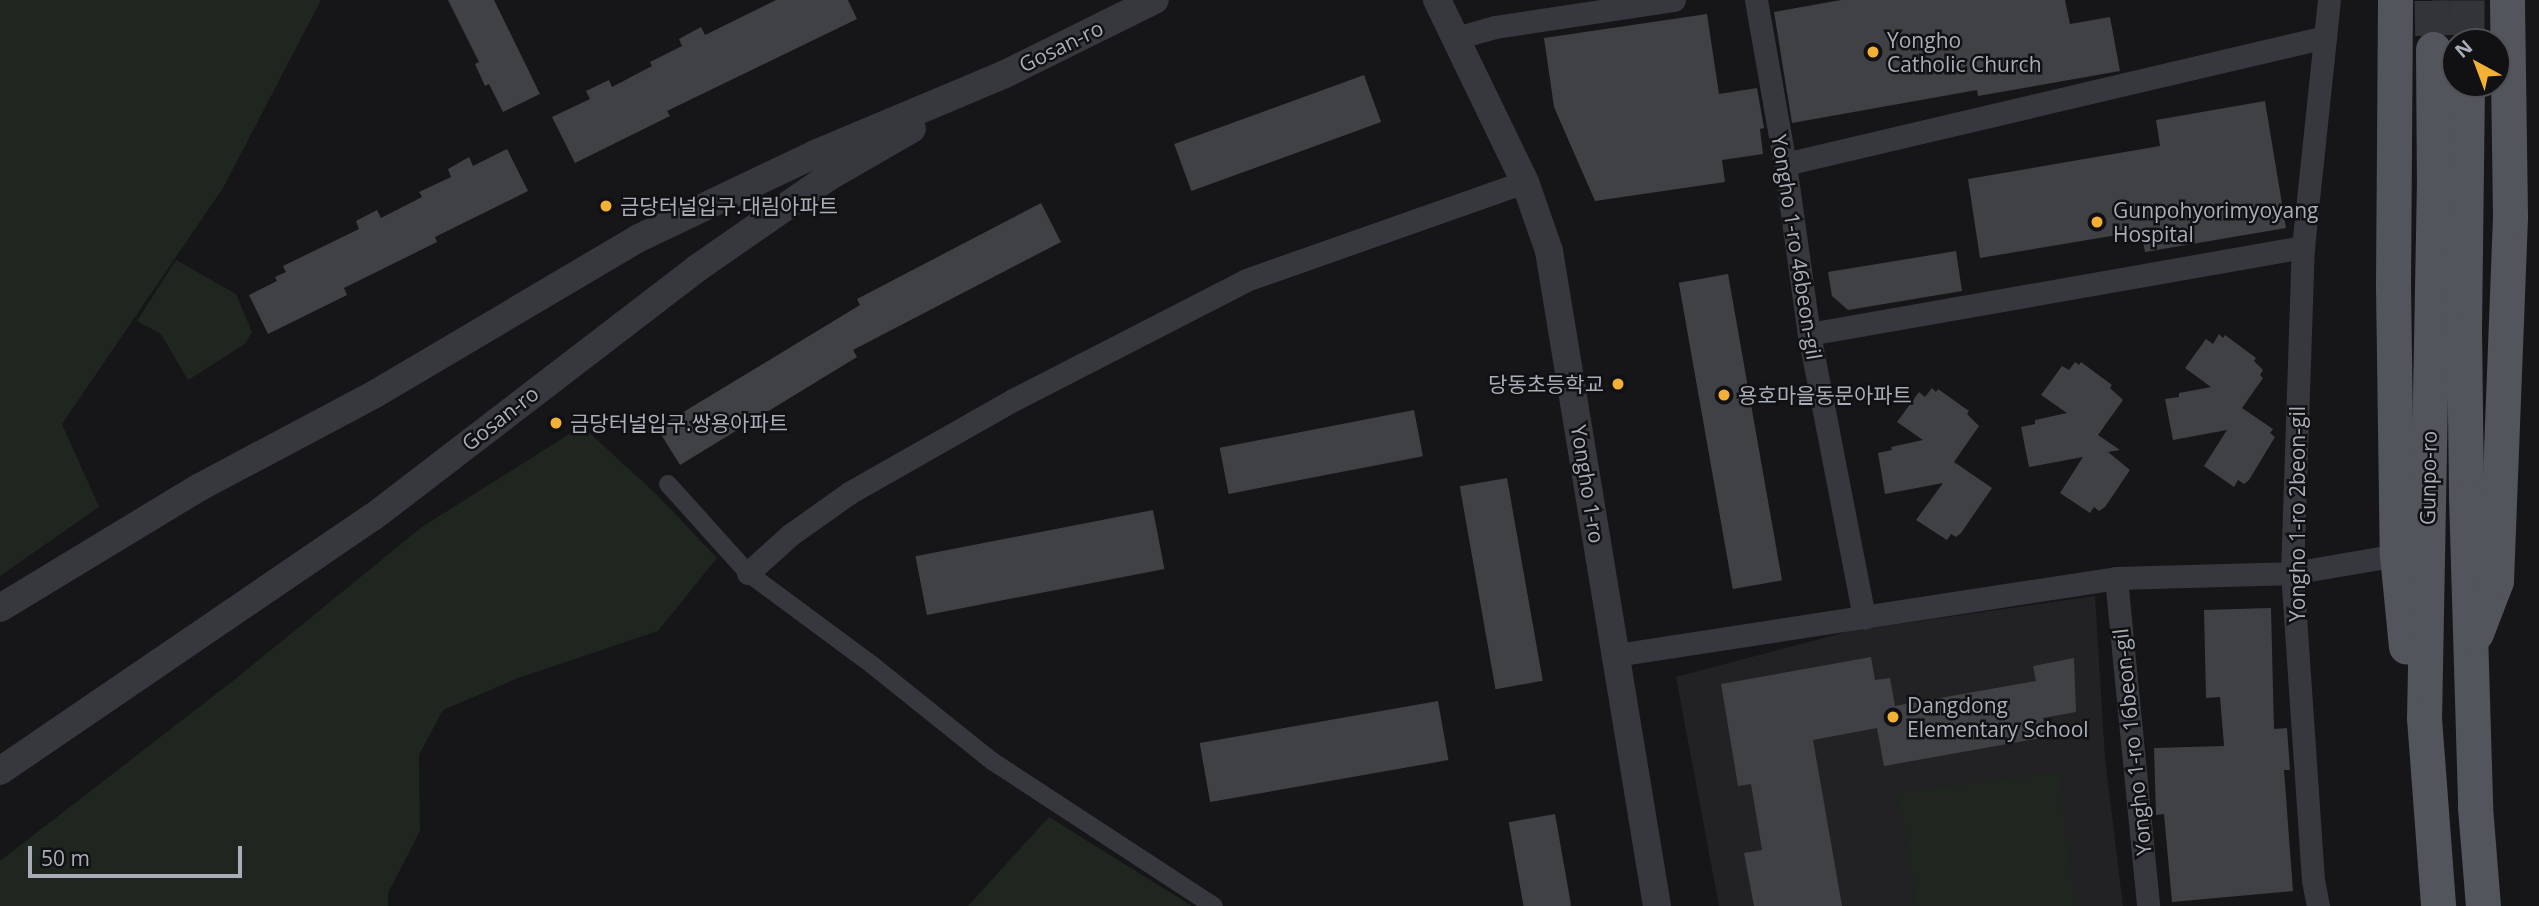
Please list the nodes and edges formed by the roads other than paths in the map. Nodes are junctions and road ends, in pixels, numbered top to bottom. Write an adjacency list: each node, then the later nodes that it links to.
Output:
1 (1155, 0): 11 (street, Gosan-ro)
2 (1437, 0): 9 (street, Yongho 1-ro)
3 (1674, 0): 9 (street)
4 (1756, 0): 13 (street, Yongho 1-ro 46beon-gil)
5 (2329, 0): 8 (street, Yongho 1-ro 2beon-gil)
6 (2507, 0): 24 (main road)
7 (2396, 1): 18 (main road)
8 (2325, 37): 13 (street); 15 (street, Yongho 1-ro 2beon-gil)
9 (1456, 38): 14 (street, Yongho 1-ro)
10 (2434, 49): 26 (main road, Gunpo-ro)
11 (1005, 74): 22 (street, Gosan-ro); 27 (street, Gosan-ro)
12 (2467, 98): 24 (main road, Gunpo-ro)
13 (1785, 164): 16 (street, Yongho 1-ro 46beon-gil)
14 (1525, 182): 19 (street); 25 (street, Yongho 1-ro)
15 (2303, 247): 16 (street); 20 (street, Yongho 1-ro 2beon-gil)
16 (1810, 334): 23 (street, Yongho 1-ro 46beon-gil)
17 (668, 484): 19 (street)
18 (2398, 555): 20 (street); 26 (main road)
19 (748, 573): 28 (street)
20 (2292, 573): 21 (street); 31 (street, Yongho 1-ro 2beon-gil)
21 (2116, 578): 23 (street); 30 (street, Yongho 1-ro 16beon-gil)
22 (0, 608)
23 (1864, 618): 25 (street)
24 (2470, 649): 33 (main road, Gunpo-ro)
25 (1616, 655): 29 (street, Yongho 1-ro)
26 (2424, 718): 32 (main road, Gunpo-ro)
27 (0, 771)
28 (1214, 906)
29 (1657, 906)
30 (2148, 906)
31 (2318, 906)
32 (2438, 906)
33 (2483, 906)

